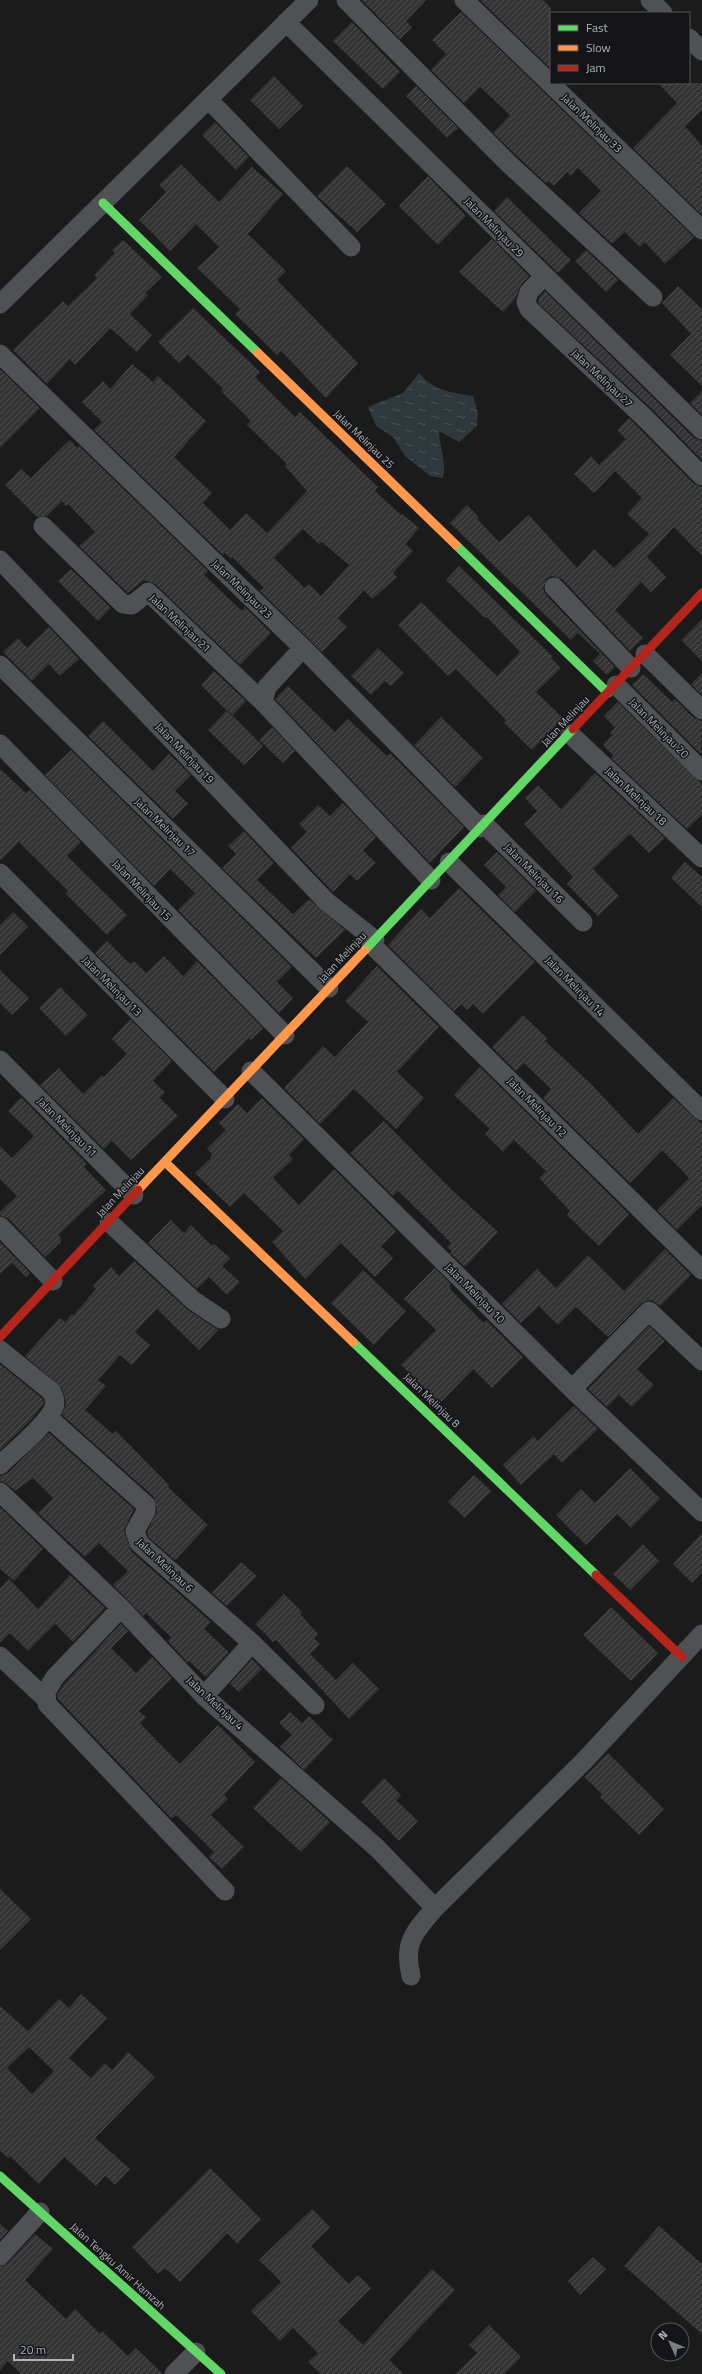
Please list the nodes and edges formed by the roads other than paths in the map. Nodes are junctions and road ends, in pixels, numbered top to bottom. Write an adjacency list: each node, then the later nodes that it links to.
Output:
1 (309, 0): 6 (street)
2 (346, 0): 16 (street)
3 (464, 0): 9 (street, Jalan Melinjau 33)
4 (650, 0): 5 (street)
5 (662, 12)
6 (286, 22): 11 (street); 15 (street, Jalan Melinjau 29)
7 (690, 39): 8 (street)
8 (702, 51)
9 (550, 83)
10 (551, 84): 13 (street, Jalan Melinjau 33)
11 (208, 99): 12 (street); 14 (street)
12 (103, 203): 17 (street); 29 (street, Jalan Melinjau 25)
13 (702, 230)
14 (351, 247)
15 (544, 276): 19 (street, Jalan Melinjau 29); 20 (street, Jalan Melinjau 27)
16 (653, 297)
17 (0, 304)
18 (0, 354): 25 (street, Jalan Melinjau 23)
19 (702, 430)
20 (702, 476)
21 (43, 526): 30 (street, Jalan Melinjau 21)
22 (0, 560): 41 (street, Jalan Melinjau 19)
23 (554, 587): 28 (street)
24 (702, 593): 26 (street, Jalan Melinjau)
25 (303, 648): 30 (street); 35 (street, Jalan Melinjau 23)
26 (645, 654): 28 (street, Jalan Melinjau); 31 (street)
27 (0, 665): 42 (street, Jalan Melinjau 17)
28 (631, 668): 29 (street, Jalan Melinjau)
29 (612, 689): 32 (street, Jalan Melinjau); 34 (street, Jalan Melinjau 20)
30 (263, 702): 39 (street, Jalan Melinjau 21)
31 (702, 710)
32 (570, 734): 35 (street, Jalan Melinjau); 36 (street, Jalan Melinjau 18)
33 (0, 744): 43 (street, Jalan Melinjau 15)
34 (702, 771)
35 (482, 826): 37 (street, Jalan Melinjau); 40 (street, Jalan Melinjau 16)
36 (702, 858)
37 (449, 862): 39 (street, Jalan Melinjau); 47 (street, Jalan Melinjau 14)
38 (0, 873): 46 (street, Jalan Melinjau 13)
39 (431, 880): 41 (street, Jalan Melinjau)
40 (583, 922)
41 (373, 942): 42 (street, Jalan Melinjau); 52 (street, Jalan Melinjau 12)
42 (329, 988): 43 (street, Jalan Melinjau)
43 (285, 1035): 45 (street, Jalan Melinjau)
44 (0, 1060): 49 (street, Jalan Melinjau 11)
45 (251, 1071): 46 (street, Jalan Melinjau); 58 (street, Jalan Melinjau 10)
46 (225, 1099): 48 (street, Jalan Melinjau)
47 (702, 1111)
48 (165, 1162): 49 (street, Jalan Melinjau); 67 (street, Jalan Melinjau 8)
49 (134, 1195): 50 (street, Jalan Melinjau)
50 (109, 1222): 53 (street, Jalan Melinjau); 54 (street)
51 (0, 1226): 53 (street)
52 (702, 1270)
53 (53, 1281): 55 (street, Jalan Melinjau)
54 (221, 1319)
55 (0, 1337)
56 (0, 1350): 59 (street)
57 (702, 1361): 58 (street)
58 (572, 1389): 62 (street, Jalan Melinjau 10)
59 (49, 1418): 60 (street); 65 (street, Jalan Melinjau 6)
60 (0, 1465)
61 (0, 1492): 63 (street, Jalan Melinjau 4)
62 (702, 1512)
63 (121, 1608): 68 (street, Jalan Melinjau 4); 69 (street)
64 (702, 1634): 67 (street)
65 (252, 1643): 68 (street); 70 (street, Jalan Melinjau 6)
66 (0, 1656): 69 (street)
67 (682, 1657): 72 (street)
68 (204, 1696): 72 (street, Jalan Melinjau 4)
69 (46, 1699): 71 (street)
70 (315, 1705)
71 (225, 1890)
72 (435, 1908): 73 (street)
73 (411, 1976)
74 (0, 2176): 75 (street, Jalan Tengku Amir Hamzah)
75 (40, 2212): 76 (street); 77 (street, Jalan Tengku Amir Hamzah)
76 (0, 2256)
77 (196, 2352): 78 (street); 79 (street, Jalan Tengku Amir Hamzah)
78 (174, 2374)
79 (221, 2374)

